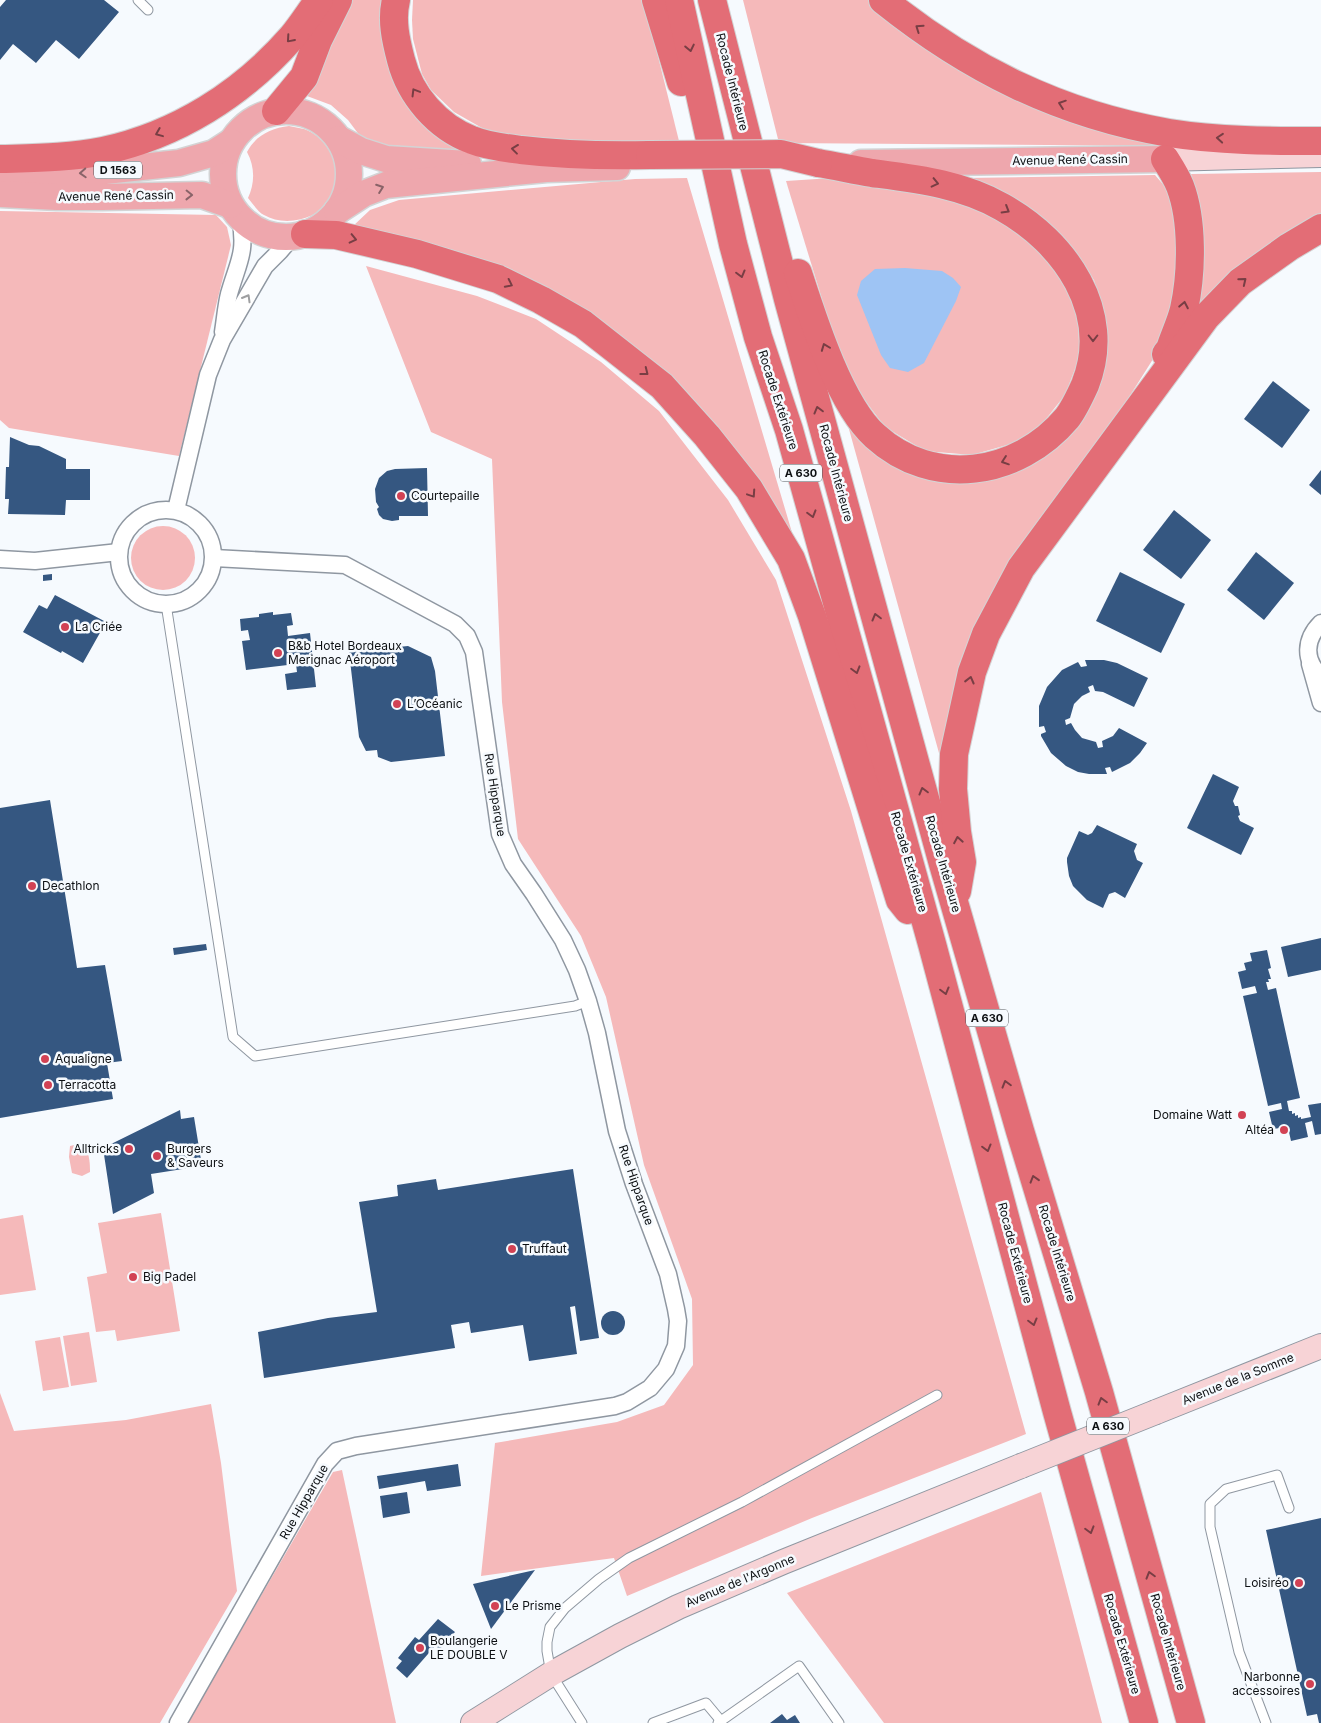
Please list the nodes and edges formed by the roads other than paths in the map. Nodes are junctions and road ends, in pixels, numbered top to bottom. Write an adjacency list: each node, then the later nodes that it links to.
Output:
1 (138, 0): 9 (lane)
2 (319, 0): 16 (highway, one-way to 16)
3 (338, 0): 11 (highway)
4 (396, 0): 18 (highway, one-way to 4)
5 (656, 0): 27 (highway)
6 (679, 0): 27 (highway, Rocade Extérieure / A 630, one-way to 27)
7 (712, 0): 10 (highway, Rocade Intérieure / A 630)
8 (883, 0): 13 (highway, one-way to 8)
9 (148, 10)
10 (721, 39): 19 (highway, one-way to 10); 39 (highway, Rocade Intérieure / A 630, one-way to 10)
11 (276, 111): 12 (main road); 14 (main road)
12 (339, 139): 20 (main road); 23 (main road)
13 (1321, 141)
14 (231, 142): 21 (main road, Avenue René Cassin / D 1563, one-way to 21); 24 (main road)
15 (1321, 155): 17 (main road, Avenue René Cassin)
16 (0, 159)
17 (1165, 159): 19 (main road, Avenue René Cassin); 33 (highway, one-way to 17)
18 (652, 161): 19 (highway, bridge); 20 (main road)
19 (818, 163)
20 (546, 169): 23 (main road, one-way to 20)
21 (0, 177)
22 (0, 194): 24 (main road, Avenue René Cassin / D 1563, one-way to 24)
23 (337, 210): 26 (main road)
24 (235, 211): 26 (main road); 28 (street)
25 (1321, 228): 33 (highway, one-way to 25)
26 (299, 235): 28 (street, one-way to 26); 40 (highway, one-way to 40)
27 (733, 244): 40 (highway, Rocade Extérieure / A 630, one-way to 40)
28 (222, 340): 29 (street)
29 (176, 510): 30 (street); 31 (street)
30 (119, 552): 32 (street); 34 (street)
31 (214, 558): 34 (street); 41 (street, Rue Hipparque)
32 (0, 559)
33 (1022, 568): 39 (highway, one-way to 33)
34 (166, 604): 41 (lane)
35 (1321, 623): 36 (street)
36 (1309, 661): 37 (street); 38 (street)
37 (1321, 676)
38 (1321, 703)
39 (955, 905): 54 (highway, Rocade Intérieure / A 630, one-way to 39)
40 (932, 944): 53 (highway, Rocade Extérieure / A 630, one-way to 53)
41 (588, 1001): 48 (street, Rue Hipparque)
42 (1321, 1346): 44 (main road, Avenue de la Somme, bridge)
43 (937, 1395): 46 (lane)
44 (1020, 1466): 46 (main road, Avenue de l'Argonne)
45 (1289, 1508): 55 (lane)
46 (551, 1674): 49 (main road, Avenue de l'Argonne); 50 (lane)
47 (719, 1722): 51 (lane); 52 (lane)
48 (178, 1723)
49 (472, 1723)
50 (582, 1723)
51 (653, 1723)
52 (839, 1723)
53 (1144, 1723)
54 (1191, 1723)
55 (1266, 1723)

